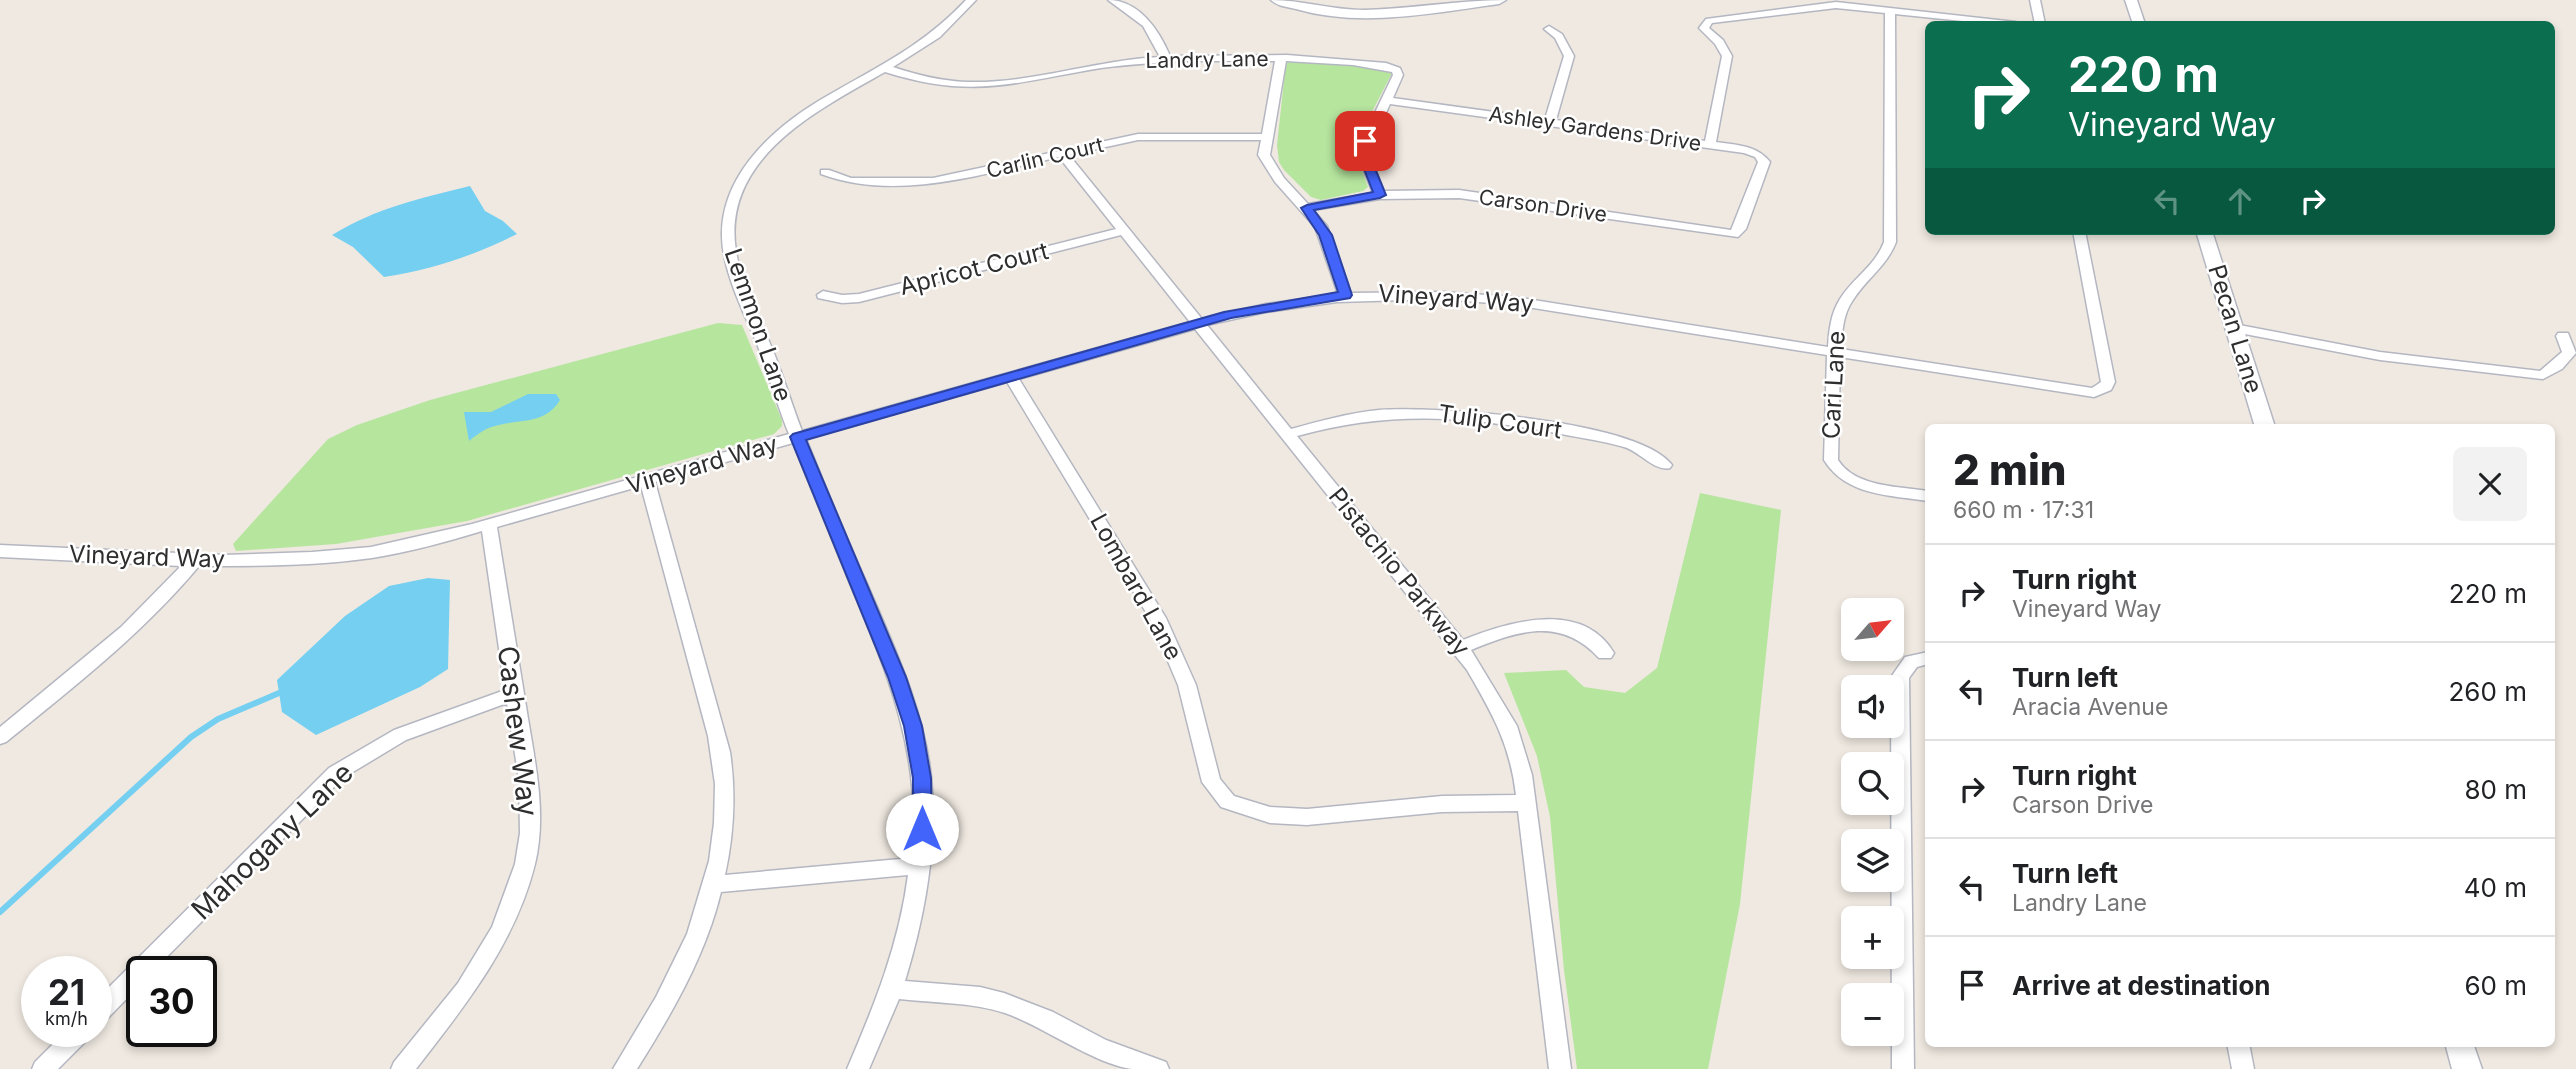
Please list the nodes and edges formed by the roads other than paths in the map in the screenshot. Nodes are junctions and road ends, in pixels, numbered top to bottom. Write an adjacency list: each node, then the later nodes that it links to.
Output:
1 (971, 0): 14 (street, Lemmon Lane)
2 (1113, 0): 13 (street)
3 (1278, 0): 4 (main road)
4 (1500, 0)
5 (2035, 0): 9 (street)
6 (2131, 0): 10 (street)
7 (1890, 10): 8 (street); 18 (street); 32 (street, Cari Lane)
8 (1987, 21)
9 (2039, 21)
10 (2138, 21)
11 (1549, 29): 16 (street)
12 (1281, 58): 13 (street, Landry Lane); 15 (street, Landry Lane); 17 (street)
13 (1166, 60): 14 (street, Landry Lane)
14 (884, 68): 36 (street, Lemmon Lane)
15 (1387, 100): 16 (street, Ashley Gardens Drive); 22 (street, Landry Lane)
16 (1550, 122): 18 (street, Ashley Gardens Drive)
17 (1266, 137): 19 (street, Carlin Court); 23 (street)
18 (1710, 145): 21 (street, Ashley Gardens Drive)
19 (1062, 154): 20 (street, Carlin Court); 24 (street, Pistachio Parkway)
20 (825, 172)
21 (1753, 194): 22 (street, Carson Drive)
22 (1380, 195): 23 (street, Carson Drive)
23 (1307, 208): 28 (street)
24 (1124, 231): 27 (street, Apricot Court); 29 (street, Pistachio Parkway)
25 (2080, 235): 32 (street, Vineyard Way)
26 (2205, 235): 30 (street, Pecan Lane)
27 (823, 295)
28 (1345, 295): 29 (street, Vineyard Way); 32 (street, Vineyard Way)
29 (1198, 323): 33 (street, Vineyard Way); 35 (street, Pistachio Parkway)
30 (2234, 328): 31 (street); 34 (street, Pecan Lane)
31 (2563, 336)
32 (1835, 352): 39 (street, Cari Lane)
33 (1011, 377): 36 (street, Vineyard Way); 48 (street, Lombard Lane)
34 (2264, 424)
35 (1288, 434): 37 (street, Tulip Court); 43 (street, Pistachio Parkway)
36 (798, 437): 38 (street, Vineyard Way); 49 (street, Lemmon Lane)
37 (1665, 465)
38 (647, 480): 40 (street, Vineyard Way); 50 (street)
39 (1925, 495)
40 (489, 525): 42 (street, Vineyard Way); 46 (street, Cashew Way)
41 (0, 551): 42 (street, Vineyard Way)
42 (195, 560): 47 (street)
43 (1460, 648): 44 (street); 48 (street, Pistachio Parkway)
44 (1605, 653)
45 (1925, 659): 62 (street)
46 (515, 694): 52 (street, Mahogany Lane); 57 (street, Cashew Way)
47 (0, 737)
48 (1527, 803): 61 (street, Pistachio Parkway)
49 (920, 866): 50 (street); 51 (street, Lemmon Lane)
50 (713, 884): 58 (street)
51 (890, 989): 59 (street, Lemmon Lane); 60 (street)
52 (112, 999)
53 (65, 1047): 56 (street)
54 (2239, 1047): 63 (street)
55 (2460, 1047): 64 (street)
56 (43, 1069)
57 (402, 1069)
58 (624, 1069)
59 (858, 1069)
60 (1158, 1069)
61 (1560, 1069)
62 (1903, 1069)
63 (2243, 1069)
64 (2467, 1069)

